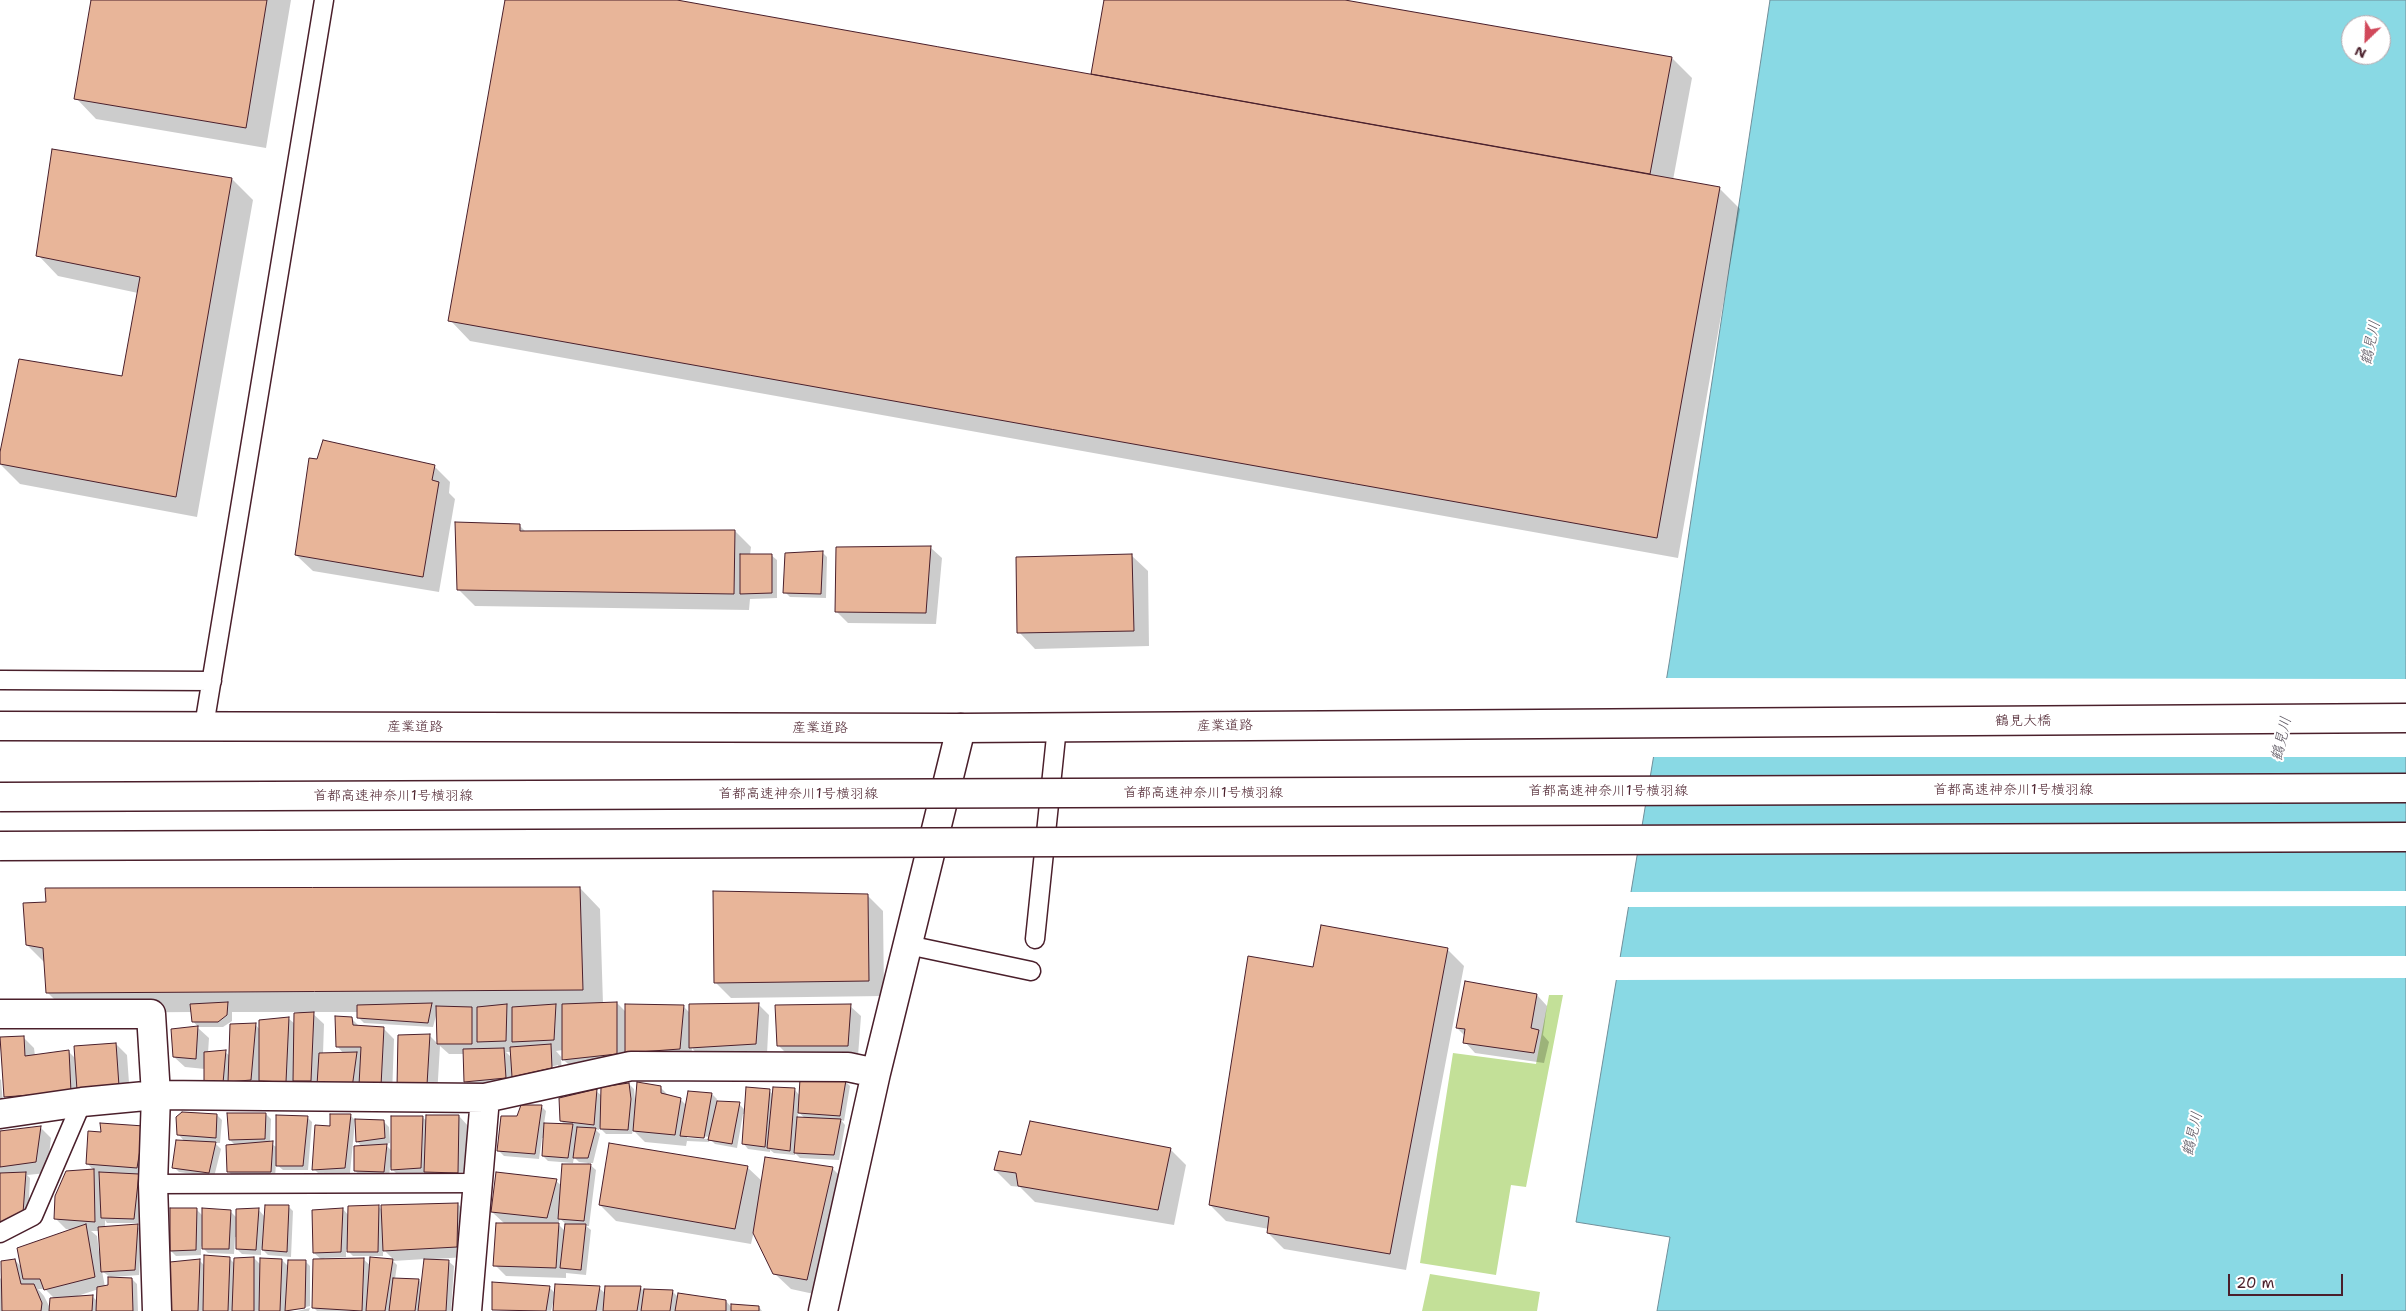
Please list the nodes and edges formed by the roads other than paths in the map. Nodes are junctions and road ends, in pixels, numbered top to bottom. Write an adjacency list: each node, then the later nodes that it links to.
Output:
1 (324, 0): 3 (lane)
2 (0, 680): 3 (lane)
3 (212, 681): 7 (lane)
4 (2406, 718): 5 (main road, 鶴見大橋)
5 (1640, 723): 8 (main road, 産業道路)
6 (0, 726): 7 (main road, 産業道路)
7 (204, 726): 9 (main road, 産業道路)
8 (1057, 727): 9 (main road, 産業道路); 14 (lane)
9 (961, 728): 15 (main road)
10 (2406, 788): 11 (main road, 首都高速神奈川1号横羽線, bridge)
11 (0, 797)
12 (2406, 837): 13 (main road, bridge)
13 (0, 846)
14 (1035, 939)
15 (908, 945): 16 (lane); 18 (main road)
16 (1031, 971)
17 (0, 1014): 19 (main road)
18 (876, 1073): 20 (main road); 28 (main road)
19 (156, 1095): 20 (main road); 21 (main road); 24 (main road)
20 (485, 1098): 23 (main road)
21 (82, 1102): 22 (main road); 25 (lane)
22 (0, 1114)
23 (478, 1183): 24 (lane); 27 (main road)
24 (154, 1184): 26 (main road)
25 (0, 1233)
26 (157, 1311)
27 (467, 1311)
28 (823, 1311)

